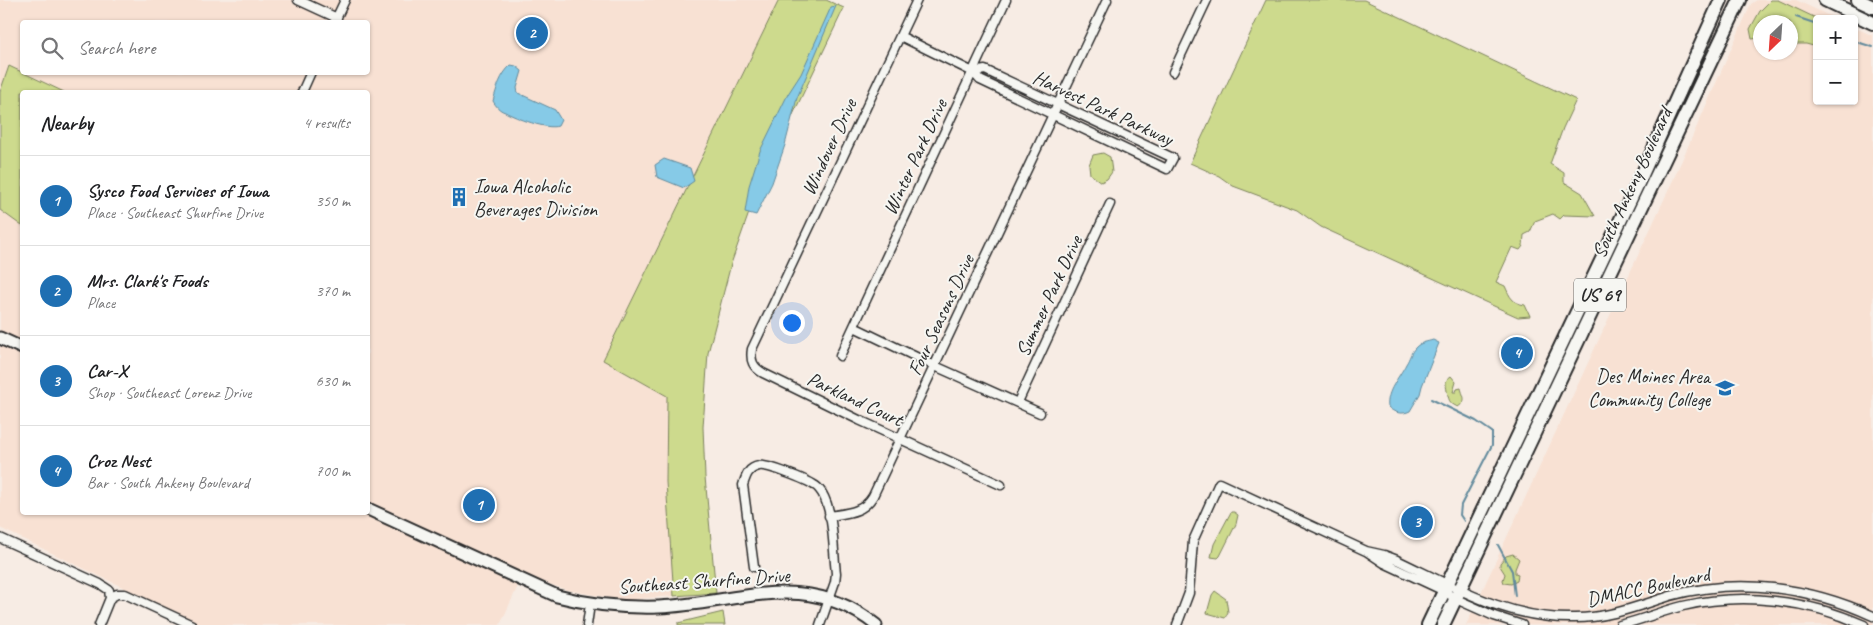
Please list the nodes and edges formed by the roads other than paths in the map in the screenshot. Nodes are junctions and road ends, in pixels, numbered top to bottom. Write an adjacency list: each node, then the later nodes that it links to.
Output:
1 (298, 0): 12 (street)
2 (345, 0): 12 (street)
3 (917, 0): 14 (street, Windover Drive)
4 (1006, 0): 15 (street, Winter Park Drive)
5 (1107, 0): 19 (street, Four Seasons Drive)
6 (1207, 0): 16 (street)
7 (1722, 0): 24 (main road, South Ankeny Boulevard / US 69)
8 (1740, 0): 24 (main road, South Ankeny Boulevard / US 69)
9 (1825, 0): 13 (main road)
10 (1858, 0): 11 (main road)
11 (1873, 7)
12 (335, 20)
13 (1873, 23)
14 (900, 36): 15 (street, Harvest Park Parkway); 22 (street, Windover Drive)
15 (973, 72): 19 (street, Harvest Park Parkway); 20 (street, Harvest Park Parkway); 23 (street, Winter Park Drive)
16 (1174, 72)
17 (310, 75): 18 (street)
18 (303, 90)
19 (1058, 104): 20 (street, Four Seasons Drive); 20 (street, Harvest Park Parkway)
20 (1053, 116): 28 (street, Four Seasons Drive)
21 (1110, 204): 29 (street, Summer Park Drive)
22 (771, 308): 31 (street, Parkland Court)
23 (854, 327): 27 (street, Winter Park Drive); 28 (street)
24 (1577, 328): 37 (main road, South Ankeny Boulevard / US 69); 38 (main road, South Ankeny Boulevard / US 69)
25 (0, 338): 26 (street)
26 (20, 347)
27 (840, 356)
28 (935, 366): 29 (street); 31 (street, Four Seasons Drive)
29 (1018, 402): 30 (street)
30 (1040, 413)
31 (900, 438): 32 (street, Parkland Court); 34 (street, Four Seasons Drive)
32 (1001, 485)
33 (370, 510): 41 (street, Southeast Shurfine Drive)
34 (829, 516): 36 (street); 40 (street)
35 (0, 538): 39 (street)
36 (754, 567)
37 (1446, 588): 38 (street); 48 (street); 49 (main road, South Ankeny Boulevard / US 69)
38 (1458, 594): 42 (street, DMACC Boulevard); 50 (main road, South Ankeny Boulevard / US 69); 51 (street)
39 (110, 598): 43 (street); 44 (street)
40 (829, 599): 41 (street, Southeast Shurfine Drive); 46 (street); 47 (street, Southeast Shurfine Drive)
41 (590, 604): 45 (street)
42 (1873, 616)
43 (99, 625)
44 (192, 625)
45 (587, 625)
46 (820, 625)
47 (876, 625)
48 (1177, 625)
49 (1428, 625)
50 (1443, 625)
51 (1522, 625)
52 (1620, 625): 53 (street, DMACC Boulevard)
53 (1864, 625)

